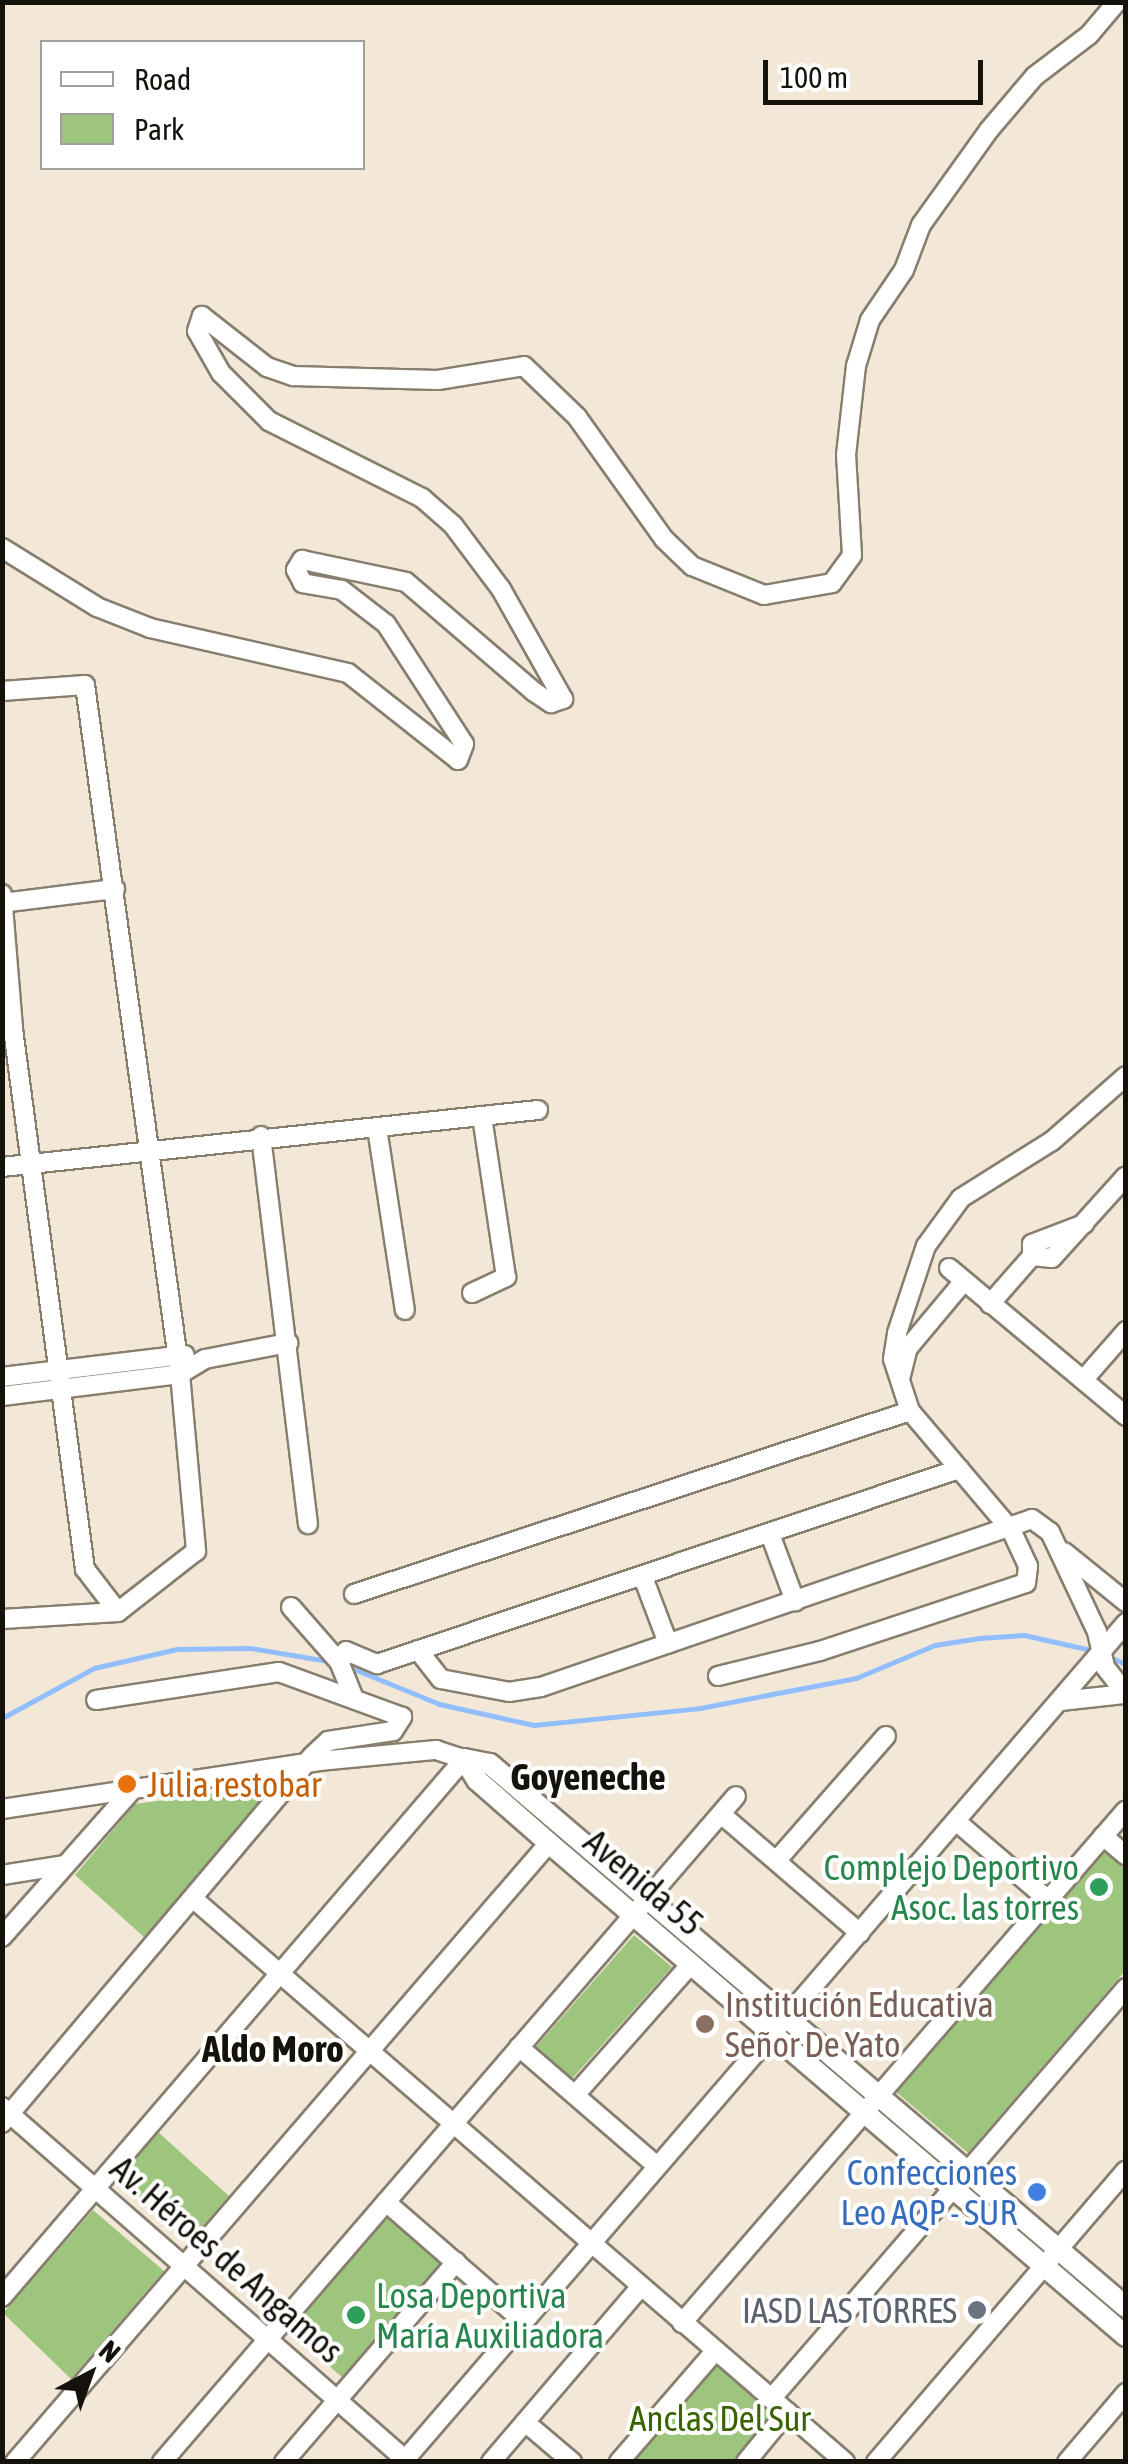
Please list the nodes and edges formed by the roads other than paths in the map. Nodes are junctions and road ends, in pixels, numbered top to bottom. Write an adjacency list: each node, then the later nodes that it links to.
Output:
1 (1118, 2): 2 (street)
2 (2, 548)
3 (2, 679): 4 (street)
4 (23, 689): 5 (street); 6 (street)
5 (2, 692)
6 (115, 889): 8 (street); 14 (street)
7 (2, 894): 8 (street)
8 (3, 903): 15 (street)
9 (1126, 1076): 29 (street)
10 (538, 1110): 11 (street)
11 (482, 1116): 12 (street); 18 (street)
12 (377, 1128): 13 (street); 20 (street)
13 (261, 1136): 14 (street); 22 (street)
14 (145, 1148): 15 (street); 23 (street)
15 (30, 1163): 16 (street); 27 (street)
16 (2, 1167)
17 (1126, 1176): 19 (street)
18 (472, 1294)
19 (990, 1304): 28 (street); 29 (street)
20 (405, 1310)
21 (1126, 1331): 28 (street)
22 (288, 1343): 24 (street); 34 (street)
23 (178, 1354): 24 (street); 25 (street); 27 (street)
24 (204, 1359): 25 (street)
25 (180, 1374): 27 (street); 43 (street)
26 (2, 1377): 27 (street)
27 (64, 1378): 30 (street); 43 (street)
28 (1084, 1379): 32 (street)
29 (900, 1380): 31 (street)
30 (2, 1396)
31 (910, 1411): 33 (street); 39 (street)
32 (1126, 1416)
33 (958, 1469): 35 (street); 36 (street)
34 (308, 1524)
35 (1011, 1530): 37 (street); 40 (street); 50 (street)
36 (770, 1534): 38 (street); 40 (street)
37 (1056, 1546): 41 (street); 48 (street)
38 (643, 1577): 46 (street); 47 (street)
39 (354, 1594)
40 (795, 1601): 46 (street)
41 (1126, 1602)
42 (291, 1607): 49 (street)
43 (118, 1612): 44 (street)
44 (2, 1620)
45 (1124, 1628): 48 (street)
46 (668, 1644): 47 (street)
47 (418, 1650): 49 (street)
48 (1101, 1654): 51 (street); 54 (street)
49 (340, 1663): 52 (street)
50 (718, 1676)
51 (1125, 1694): 54 (street)
52 (352, 1696): 53 (street); 57 (street)
53 (96, 1700)
54 (1061, 1700): 63 (street)
55 (886, 1736): 67 (street)
56 (464, 1759): 57 (street); 65 (street, Avenida 55); 72 (street, Avenida 55); 76 (street)
57 (308, 1767): 58 (street); 71 (street)
58 (130, 1790): 60 (street); 68 (street)
59 (736, 1796): 62 (street)
60 (2, 1809)
61 (1126, 1810): 64 (street)
62 (721, 1814): 67 (street); 72 (street)
63 (957, 1822): 70 (street); 73 (street)
64 (1103, 1836): 66 (street); 70 (street)
65 (549, 1844): 72 (street, Avenida 55); 80 (street)
66 (1126, 1855)
67 (777, 1860): 73 (street)
68 (65, 1865): 69 (street); 74 (street)
69 (2, 1875)
70 (1047, 1899): 82 (street)
71 (196, 1901): 76 (street); 83 (street)
72 (641, 1907): 75 (street, Avenida 55); 78 (street, Avenida 55); 79 (street)
73 (860, 1933): 78 (street)
74 (2, 1938)
75 (691, 1964): 78 (street, Avenida 55); 81 (street)
76 (280, 1975): 80 (street); 88 (street)
77 (1126, 1988): 87 (street)
78 (779, 2026): 82 (street, Avenida 55); 85 (street)
79 (519, 2047): 81 (street); 84 (street)
80 (366, 2052): 84 (street); 93 (street)
81 (575, 2095): 85 (street)
82 (870, 2105): 87 (street, Avenida 55); 99 (street)
83 (5, 2115): 88 (street, Av. Héroes de Angamos)
84 (450, 2126): 89 (street); 90 (street)
85 (657, 2166): 90 (street)
86 (1126, 2170): 91 (street)
87 (959, 2180): 91 (street, Avenida 55); 94 (street, Avenida 55); 105 (street)
88 (97, 2188): 93 (street, Av. Héroes de Angamos); 96 (street)
89 (386, 2202): 92 (street); 101 (street)
90 (590, 2244): 95 (street); 98 (street)
91 (1058, 2250): 94 (street); 97 (street, Avenida 55)
92 (456, 2262): 98 (street); 104 (street)
93 (184, 2264): 101 (street, Av. Héroes de Angamos); 109 (street)
94 (1044, 2266): 100 (street, Avenida 55); 117 (street)
95 (639, 2288): 99 (street); 107 (street)
96 (2, 2297)
97 (1126, 2307)
98 (524, 2322): 108 (street)
99 (682, 2324): 102 (street)
100 (1126, 2336)
101 (268, 2337): 104 (street, Av. Héroes de Angamos); 110 (street)
102 (715, 2352): 105 (street); 114 (street)
103 (1126, 2393): 118 (street)
104 (337, 2399): 108 (street, Av. Héroes de Angamos); 111 (street)
105 (771, 2399): 106 (street)
106 (787, 2412): 115 (street); 116 (street)
107 (525, 2422): 112 (street); 113 (street)
108 (406, 2461)
109 (15, 2462)
110 (162, 2462)
111 (284, 2462)
112 (490, 2462)
113 (572, 2462)
114 (619, 2462)
115 (746, 2462)
116 (846, 2462)
117 (876, 2462)
118 (1067, 2462)

